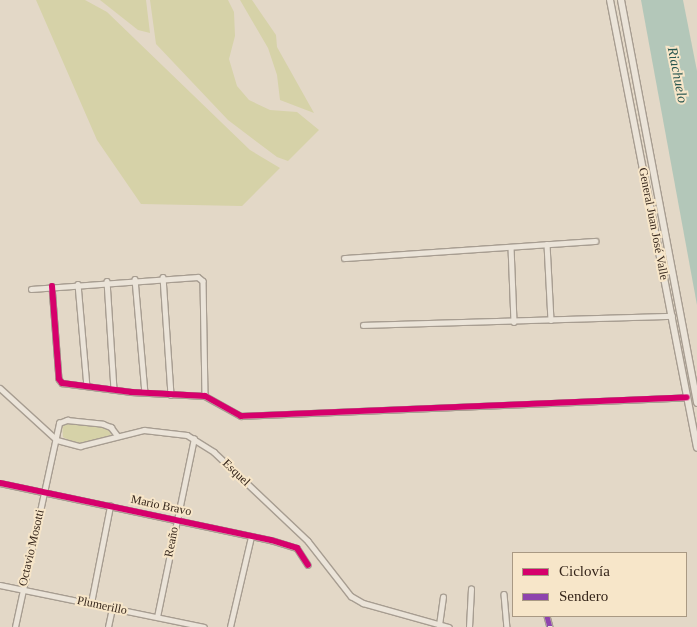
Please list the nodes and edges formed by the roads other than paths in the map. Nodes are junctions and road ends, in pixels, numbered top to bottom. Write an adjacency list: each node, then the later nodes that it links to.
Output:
1 (610, 0): 13 (main road, General Juan José Valle)
2 (621, 0): 24 (main road, General Juan José Valle)
3 (594, 241): 4 (street)
4 (547, 244): 5 (street); 14 (street)
5 (511, 247): 6 (street); 15 (street)
6 (344, 258)
7 (162, 277): 8 (street); 21 (street); 22 (street)
8 (135, 279): 9 (street); 20 (street)
9 (108, 281): 10 (street); 19 (street)
10 (78, 284): 11 (street); 17 (street)
11 (52, 286): 12 (street); 17 (street)
12 (31, 289)
13 (672, 316): 14 (street); 23 (main road, General Juan José Valle)
14 (551, 320): 15 (street)
15 (514, 322): 16 (street)
16 (362, 325)
17 (87, 386): 19 (street)
18 (0, 388): 27 (street, Esquel)
19 (114, 389): 20 (street)
20 (145, 393): 21 (street)
21 (171, 395): 22 (street)
22 (205, 396): 23 (street)
23 (687, 397): 28 (main road, General Juan José Valle)
24 (697, 404)
25 (118, 435): 26 (street, Esquel); 27 (street, Esquel); 27 (street, Octavio Mosotti)
26 (194, 439): 32 (street, Reaño); 44 (street, Esquel)
27 (57, 440): 30 (street, Octavio Mosotti)
28 (697, 448)
29 (0, 483): 30 (street, Mario Bravo)
30 (45, 492): 31 (street, Mario Bravo); 37 (street, Octavio Mosotti)
31 (110, 506): 32 (street, Mario Bravo); 40 (street)
32 (176, 520): 33 (street, Mario Bravo); 42 (street, Reaño)
33 (251, 537): 34 (street, Mario Bravo); 48 (street)
34 (308, 564)
35 (0, 585): 37 (street, Plumerillo)
36 (471, 589): 50 (street)
37 (23, 590): 40 (street, Plumerillo); 45 (street, Octavio Mosotti)
38 (504, 594): 51 (street)
39 (444, 597): 44 (street)
40 (91, 603): 41 (street, Plumerillo)
41 (112, 608): 42 (street, Plumerillo); 46 (street)
42 (157, 617): 43 (street, Plumerillo)
43 (180, 624): 47 (street, Plumerillo)
44 (439, 625): 49 (street, Esquel)
45 (15, 627)
46 (108, 627)
47 (204, 627)
48 (230, 627)
49 (449, 627)
50 (469, 627)
51 (507, 627)

